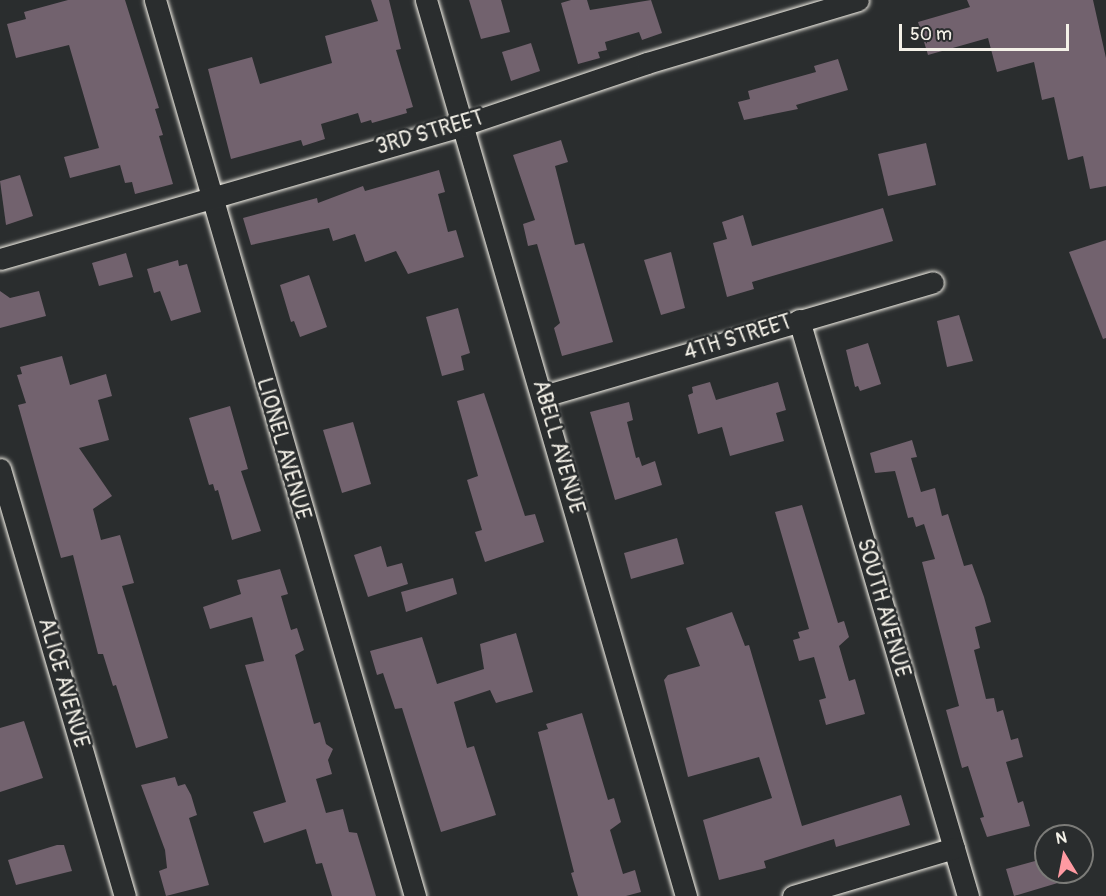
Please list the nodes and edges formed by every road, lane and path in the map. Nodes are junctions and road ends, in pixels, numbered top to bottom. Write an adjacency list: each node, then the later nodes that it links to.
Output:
1 (155, 0): 5 (street, LIONEL AVENUE)
2 (426, 0): 4 (street, ABELL AVENUE)
3 (858, 0): 4 (street, 3RD STREET)
4 (463, 125): 5 (street, 3RD STREET); 9 (street, ABELL AVENUE)
5 (211, 196): 6 (street, 3RD STREET); 13 (street, LIONEL AVENUE)
6 (0, 259)
7 (933, 282): 8 (street, 4TH STREET)
8 (799, 320): 9 (street, 4TH STREET); 11 (street, SOUTH AVENUE)
9 (544, 396): 14 (street, ABELL AVENUE)
10 (0, 469): 12 (street, ALICE AVENUE)
11 (954, 848): 15 (street); 16 (street, SOUTH AVENUE)
12 (125, 896)
13 (415, 896)
14 (686, 896)
15 (793, 896)
16 (968, 896)

